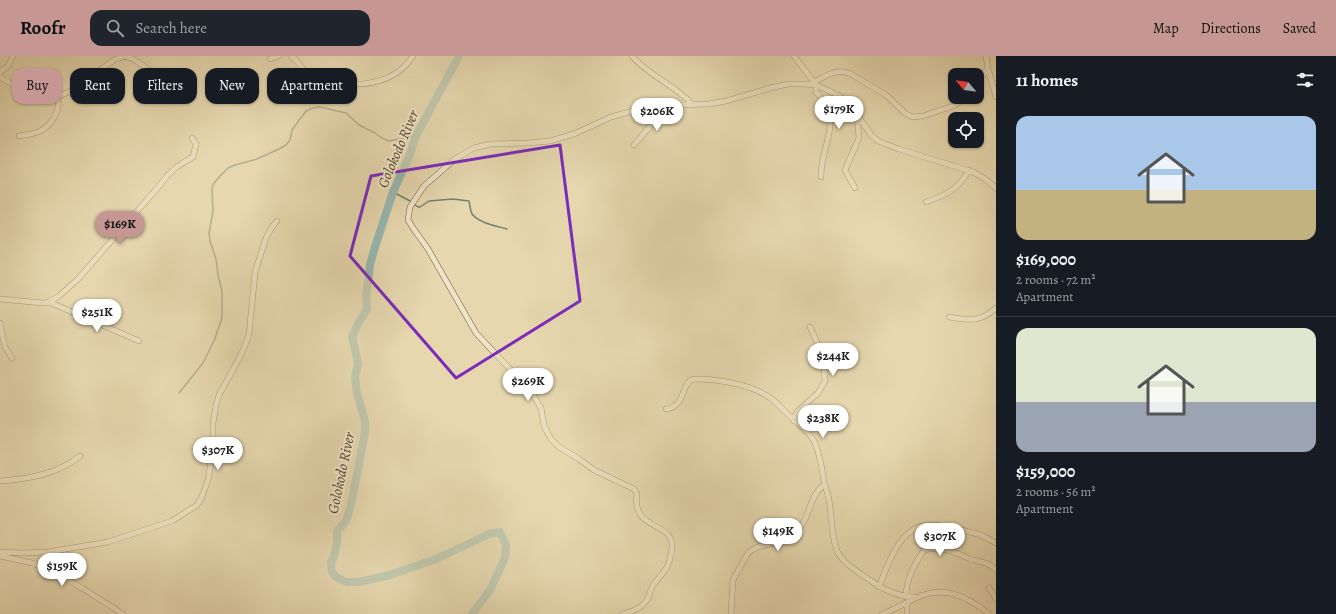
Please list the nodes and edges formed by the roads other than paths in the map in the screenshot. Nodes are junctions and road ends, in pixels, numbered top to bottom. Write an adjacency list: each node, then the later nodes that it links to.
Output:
1 (13, 56): 13 (street)
2 (136, 56): 10 (street)
3 (279, 56): 9 (street)
4 (291, 56): 5 (street)
5 (413, 56)
6 (632, 56): 21 (street)
7 (794, 56): 17 (street)
8 (986, 56): 12 (street)
9 (270, 59)
10 (140, 64): 11 (street); 18 (street)
11 (146, 68)
12 (988, 69): 14 (street); 19 (street)
13 (0, 72)
14 (984, 73)
15 (0, 77): 16 (street)
16 (12, 84)
17 (815, 84): 21 (street); 22 (street); 24 (street); 29 (street)
18 (62, 95)
19 (996, 97)
20 (58, 104): 25 (street)
21 (692, 104): 23 (street)
22 (957, 104)
23 (664, 106): 27 (street); 56 (street)
24 (857, 114): 28 (street); 30 (street)
25 (19, 136)
26 (192, 138): 35 (street)
27 (634, 145)
28 (968, 170): 31 (street); 32 (street)
29 (821, 177)
30 (855, 188)
31 (996, 188)
32 (926, 202)
33 (277, 221): 48 (street)
34 (0, 299): 35 (street)
35 (49, 302): 40 (street)
36 (996, 308): 37 (street)
37 (949, 317)
38 (0, 323): 41 (street)
39 (810, 328): 43 (street)
40 (139, 341)
41 (12, 358)
42 (666, 409): 43 (street)
43 (794, 420): 46 (street)
44 (80, 456): 45 (street)
45 (0, 481)
46 (825, 484): 51 (street); 57 (street)
47 (996, 543): 51 (street)
48 (0, 552)
49 (0, 556): 55 (street)
50 (996, 570): 54 (street)
51 (879, 587): 54 (street)
52 (988, 588): 53 (street)
53 (996, 598)
54 (906, 600): 58 (street); 59 (street); 60 (street)
55 (123, 614)
56 (623, 614)
57 (731, 614)
58 (882, 614)
59 (906, 614)
60 (989, 614)

